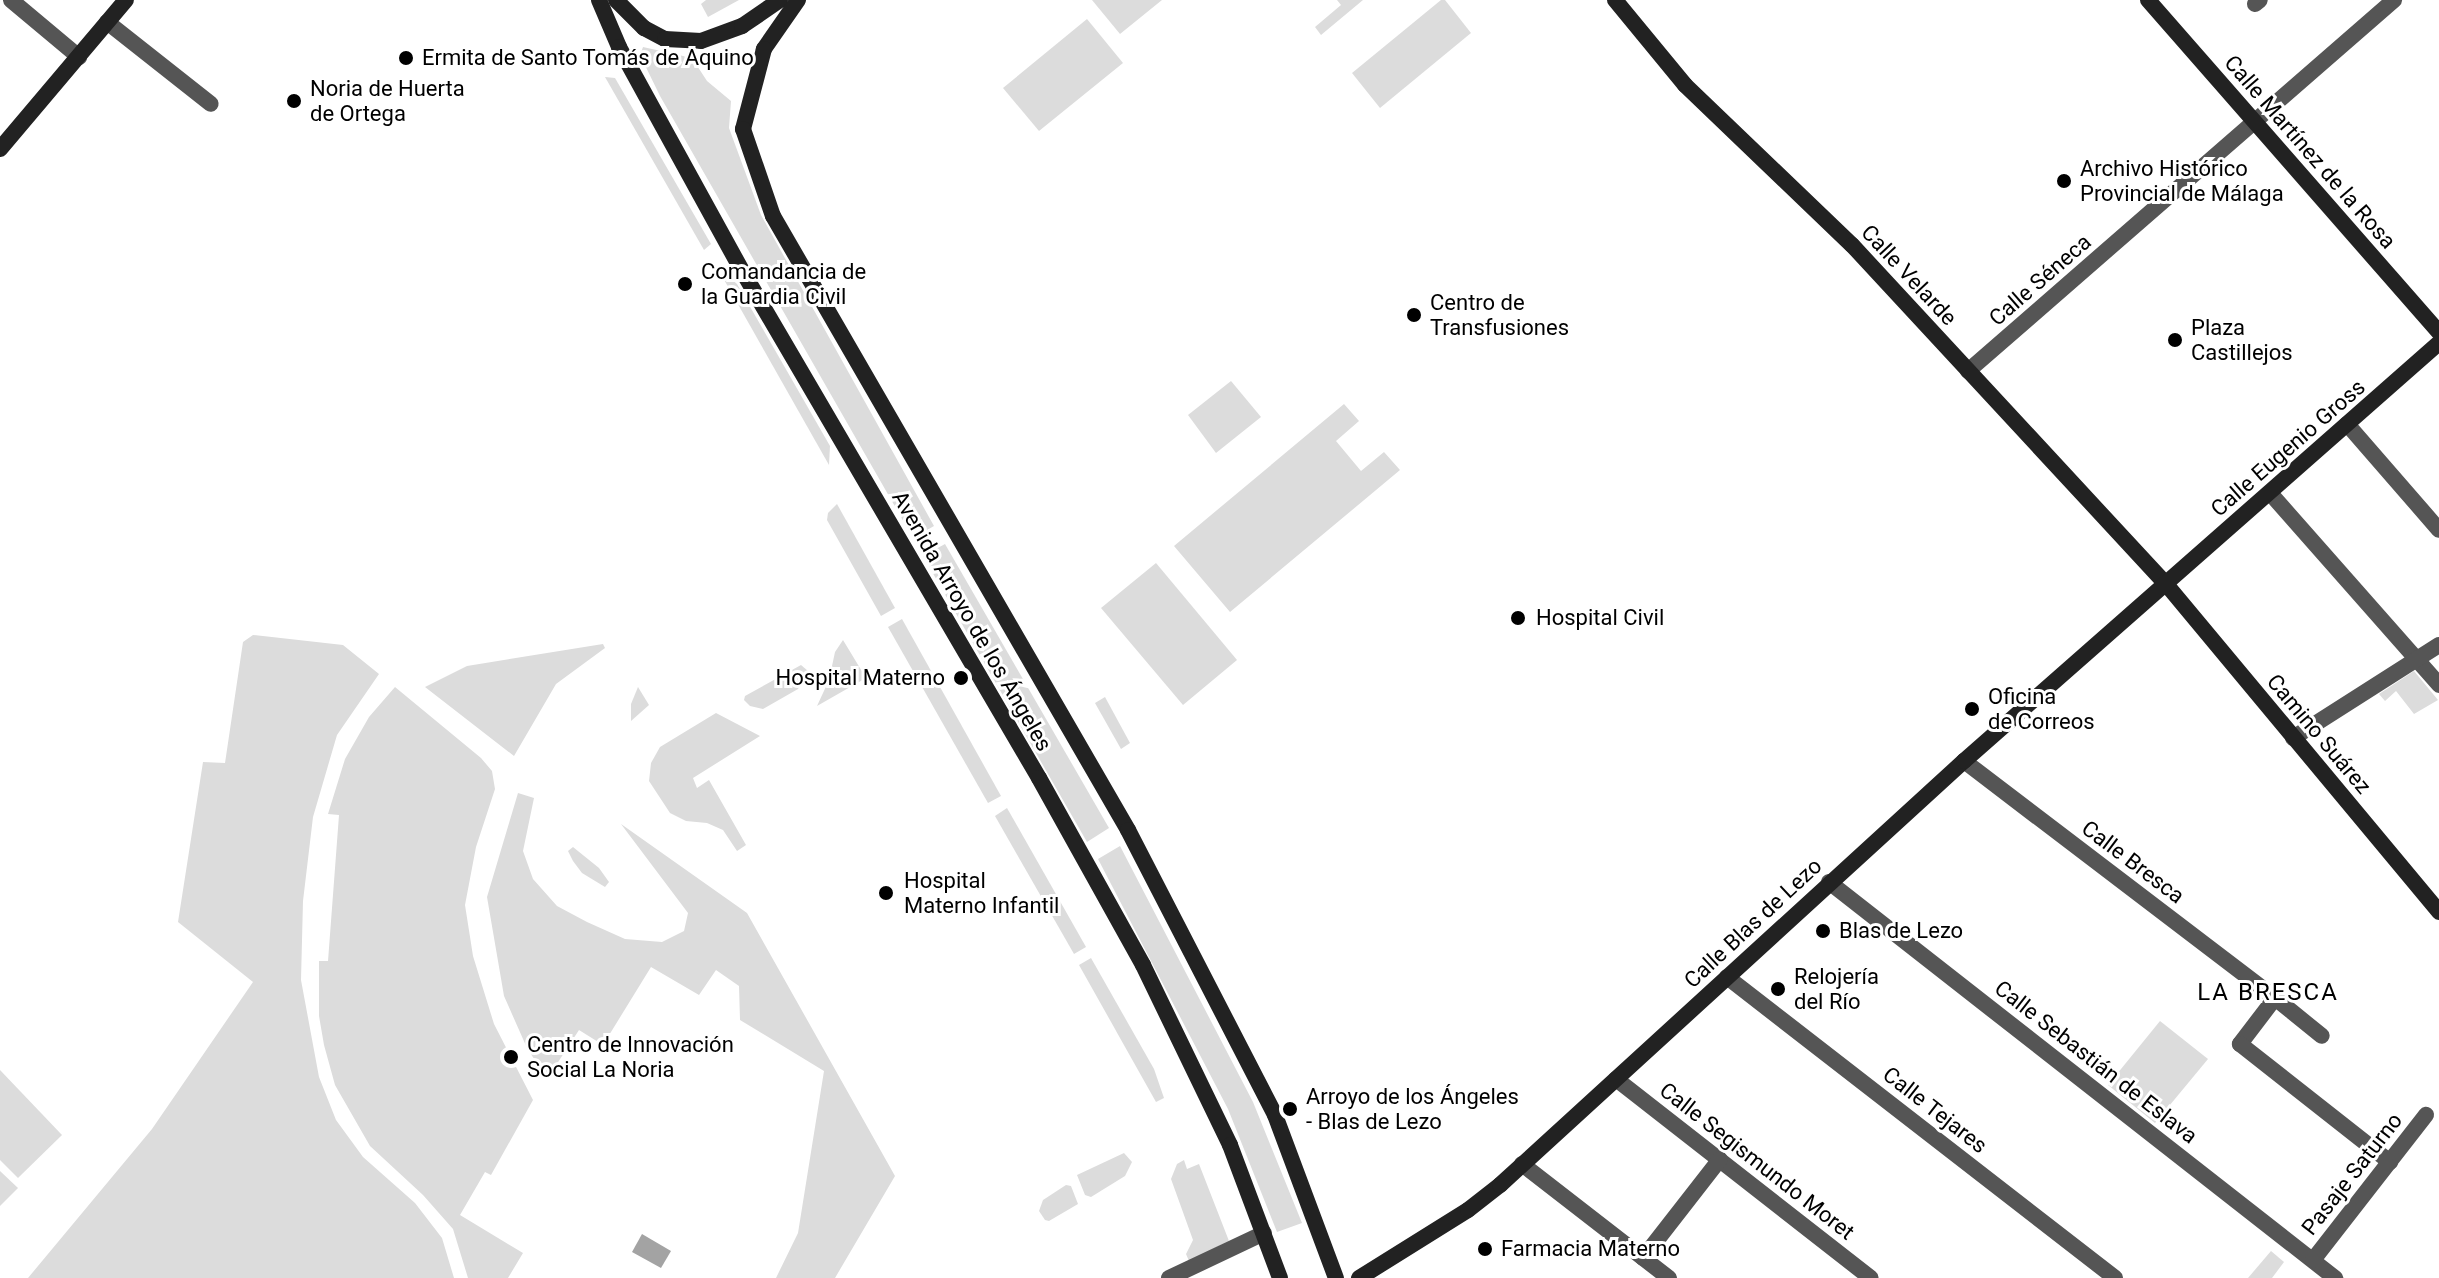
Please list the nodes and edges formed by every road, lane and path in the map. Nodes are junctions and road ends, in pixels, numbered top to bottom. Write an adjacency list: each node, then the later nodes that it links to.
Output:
1 (11, 0): 11 (street)
2 (126, 0): 10 (main road)
3 (599, 0): 40 (main road, Avenida Arroyo de los Ángeles)
4 (616, 0): 5 (main road)
5 (780, 0)
6 (798, 0): 46 (main road, Avenida Arroyo de los Ángeles)
7 (1615, 0): 20 (main road, Calle Velarde)
8 (2148, 0): 14 (main road, Calle Martínez de la Rosa)
9 (2394, 0): 14 (street, Calle Séneca)
10 (107, 22): 11 (main road); 13 (street)
11 (79, 57): 12 (main road)
12 (65, 74): 15 (main road); 16 (main road); 17 (main road)
13 (211, 104)
14 (2255, 123): 18 (main road, Calle Martínez de la Rosa); 20 (street, Calle Séneca)
15 (0, 141)
16 (0, 149)
17 (0, 161)
18 (2439, 332)
19 (2439, 343): 21 (main road, Calle Eugenio Gross)
20 (1968, 371): 24 (main road, Calle Velarde)
21 (2347, 424): 22 (main road, Calle Eugenio Gross); 23 (street)
22 (2270, 493): 24 (main road, Calle Eugenio Gross); 26 (street)
23 (2439, 530)
24 (2166, 584): 28 (main road, Camino Suárez); 29 (main road, Calle Blas de Lezo)
25 (2439, 645): 26 (street)
26 (2416, 659): 27 (street); 28 (street)
27 (2439, 685)
28 (2293, 738): 31 (main road, Camino Suárez)
29 (1964, 761): 30 (main road, Calle Blas de Lezo); 33 (street, Calle Bresca)
30 (1829, 882): 32 (main road, Calle Blas de Lezo); 42 (street, Calle Sebastián de Eslava)
31 (2439, 912)
32 (1727, 977): 35 (main road, Calle Blas de Lezo); 49 (street, Calle Tejares)
33 (2275, 998): 34 (street, Calle Bresca); 38 (street)
34 (2322, 1036)
35 (1616, 1079): 37 (street, Calle Segismundo Moret); 39 (main road, Calle Blas de Lezo)
36 (2426, 1115): 38 (street, Pasaje Saturno)
37 (1720, 1159): 41 (street); 48 (street, Calle Segismundo Moret)
38 (2390, 1162): 42 (street, Pasaje Saturno)
39 (1522, 1164): 41 (street); 47 (main road, Calle Blas de Lezo)
40 (1264, 1233): 44 (street); 45 (main road, Avenida Arroyo de los Ángeles)
41 (1643, 1258): 43 (street)
42 (2313, 1260): 50 (street, Calle Sebastián de Eslava)
43 (1664, 1277)
44 (1169, 1278)
45 (1280, 1278)
46 (1336, 1278)
47 (1359, 1278)
48 (1871, 1278)
49 (2115, 1278)
50 (2335, 1278)

